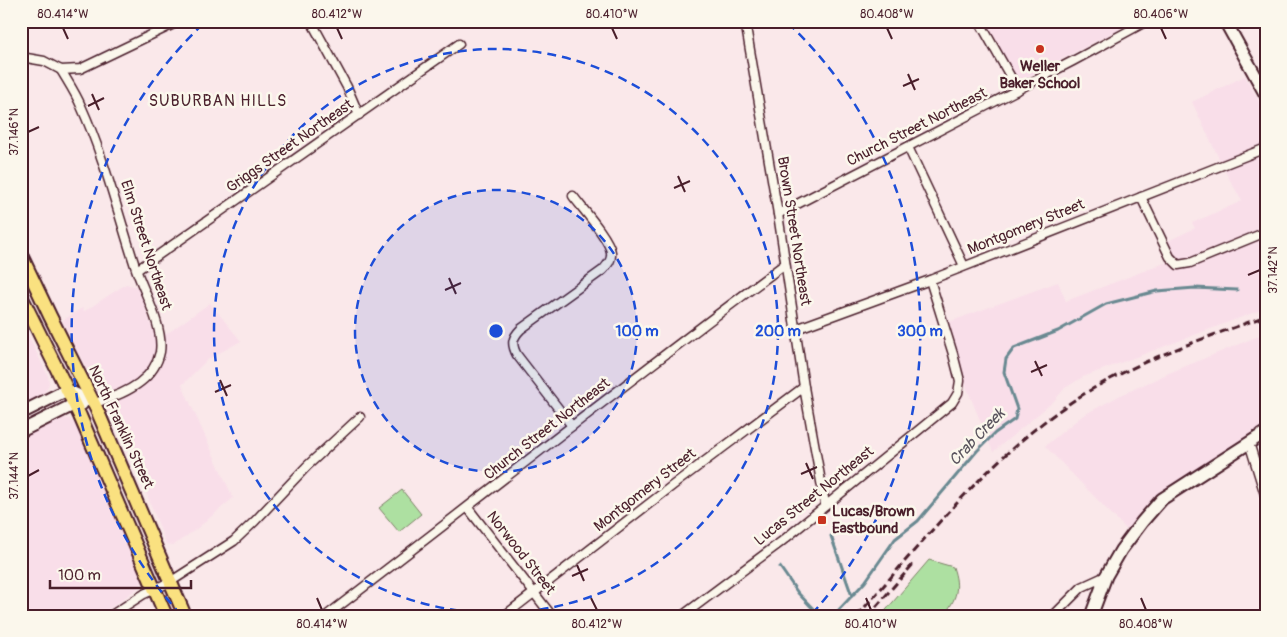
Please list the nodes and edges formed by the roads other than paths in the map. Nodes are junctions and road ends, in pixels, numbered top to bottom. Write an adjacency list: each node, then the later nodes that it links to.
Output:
1 (180, 21): 9 (street)
2 (311, 21): 12 (street)
3 (745, 21): 17 (street, Brown Street Northeast)
4 (979, 21): 10 (street)
5 (1147, 21): 10 (street, Church Street Northeast)
6 (1224, 21): 11 (street)
7 (459, 44): 12 (street, Griggs Street Northeast)
8 (21, 56): 9 (street)
9 (62, 70): 22 (street, Elm Street Northeast)
10 (1018, 90): 13 (street, Church Street Northeast)
11 (1266, 95)
12 (359, 115): 22 (street, Griggs Street Northeast)
13 (908, 147): 17 (street, Church Street Northeast); 21 (street)
14 (1266, 148): 16 (street, Montgomery Street)
15 (573, 196): 32 (street)
16 (1141, 197): 18 (street); 21 (street, Montgomery Street)
17 (778, 214): 20 (street, Brown Street Northeast)
18 (1266, 232)
19 (21, 255): 28 (main road, North Franklin Street)
20 (785, 264): 25 (street, Brown Street Northeast); 32 (street, Church Street Northeast)
21 (964, 266): 23 (street, Montgomery Street)
22 (136, 270): 28 (street, Elm Street Northeast)
23 (930, 280): 25 (street, Montgomery Street); 37 (street, Lucas Street Northeast)
24 (21, 296): 27 (main road)
25 (796, 329): 26 (street, Brown Street Northeast)
26 (804, 387): 37 (street, Brown Street Northeast); 42 (street, Montgomery Street)
27 (68, 390): 28 (street); 29 (main road); 30 (street)
28 (94, 403): 29 (street, Elm Street Northeast); 40 (main road, North Franklin Street)
29 (75, 404): 33 (street); 41 (main road)
30 (21, 413)
31 (360, 417): 40 (street)
32 (572, 426): 38 (street, Church Street Northeast)
33 (21, 432)
34 (1266, 432): 35 (street)
35 (1247, 444): 36 (street); 39 (street)
36 (1266, 498)
37 (825, 504): 49 (street, Lucas Street Northeast)
38 (468, 508): 42 (street, Norwood Street); 46 (street, Church Street Northeast)
39 (1106, 576): 50 (street); 51 (street)
40 (170, 582): 41 (street); 45 (main road, North Franklin Street)
41 (155, 589): 43 (street); 44 (main road)
42 (534, 592): 47 (street, Montgomery Street); 48 (street, Norwood Street)
43 (110, 616)
44 (166, 616)
45 (184, 616)
46 (326, 616)
47 (504, 616)
48 (552, 616)
49 (682, 616)
50 (1053, 616)
51 (1091, 616)

